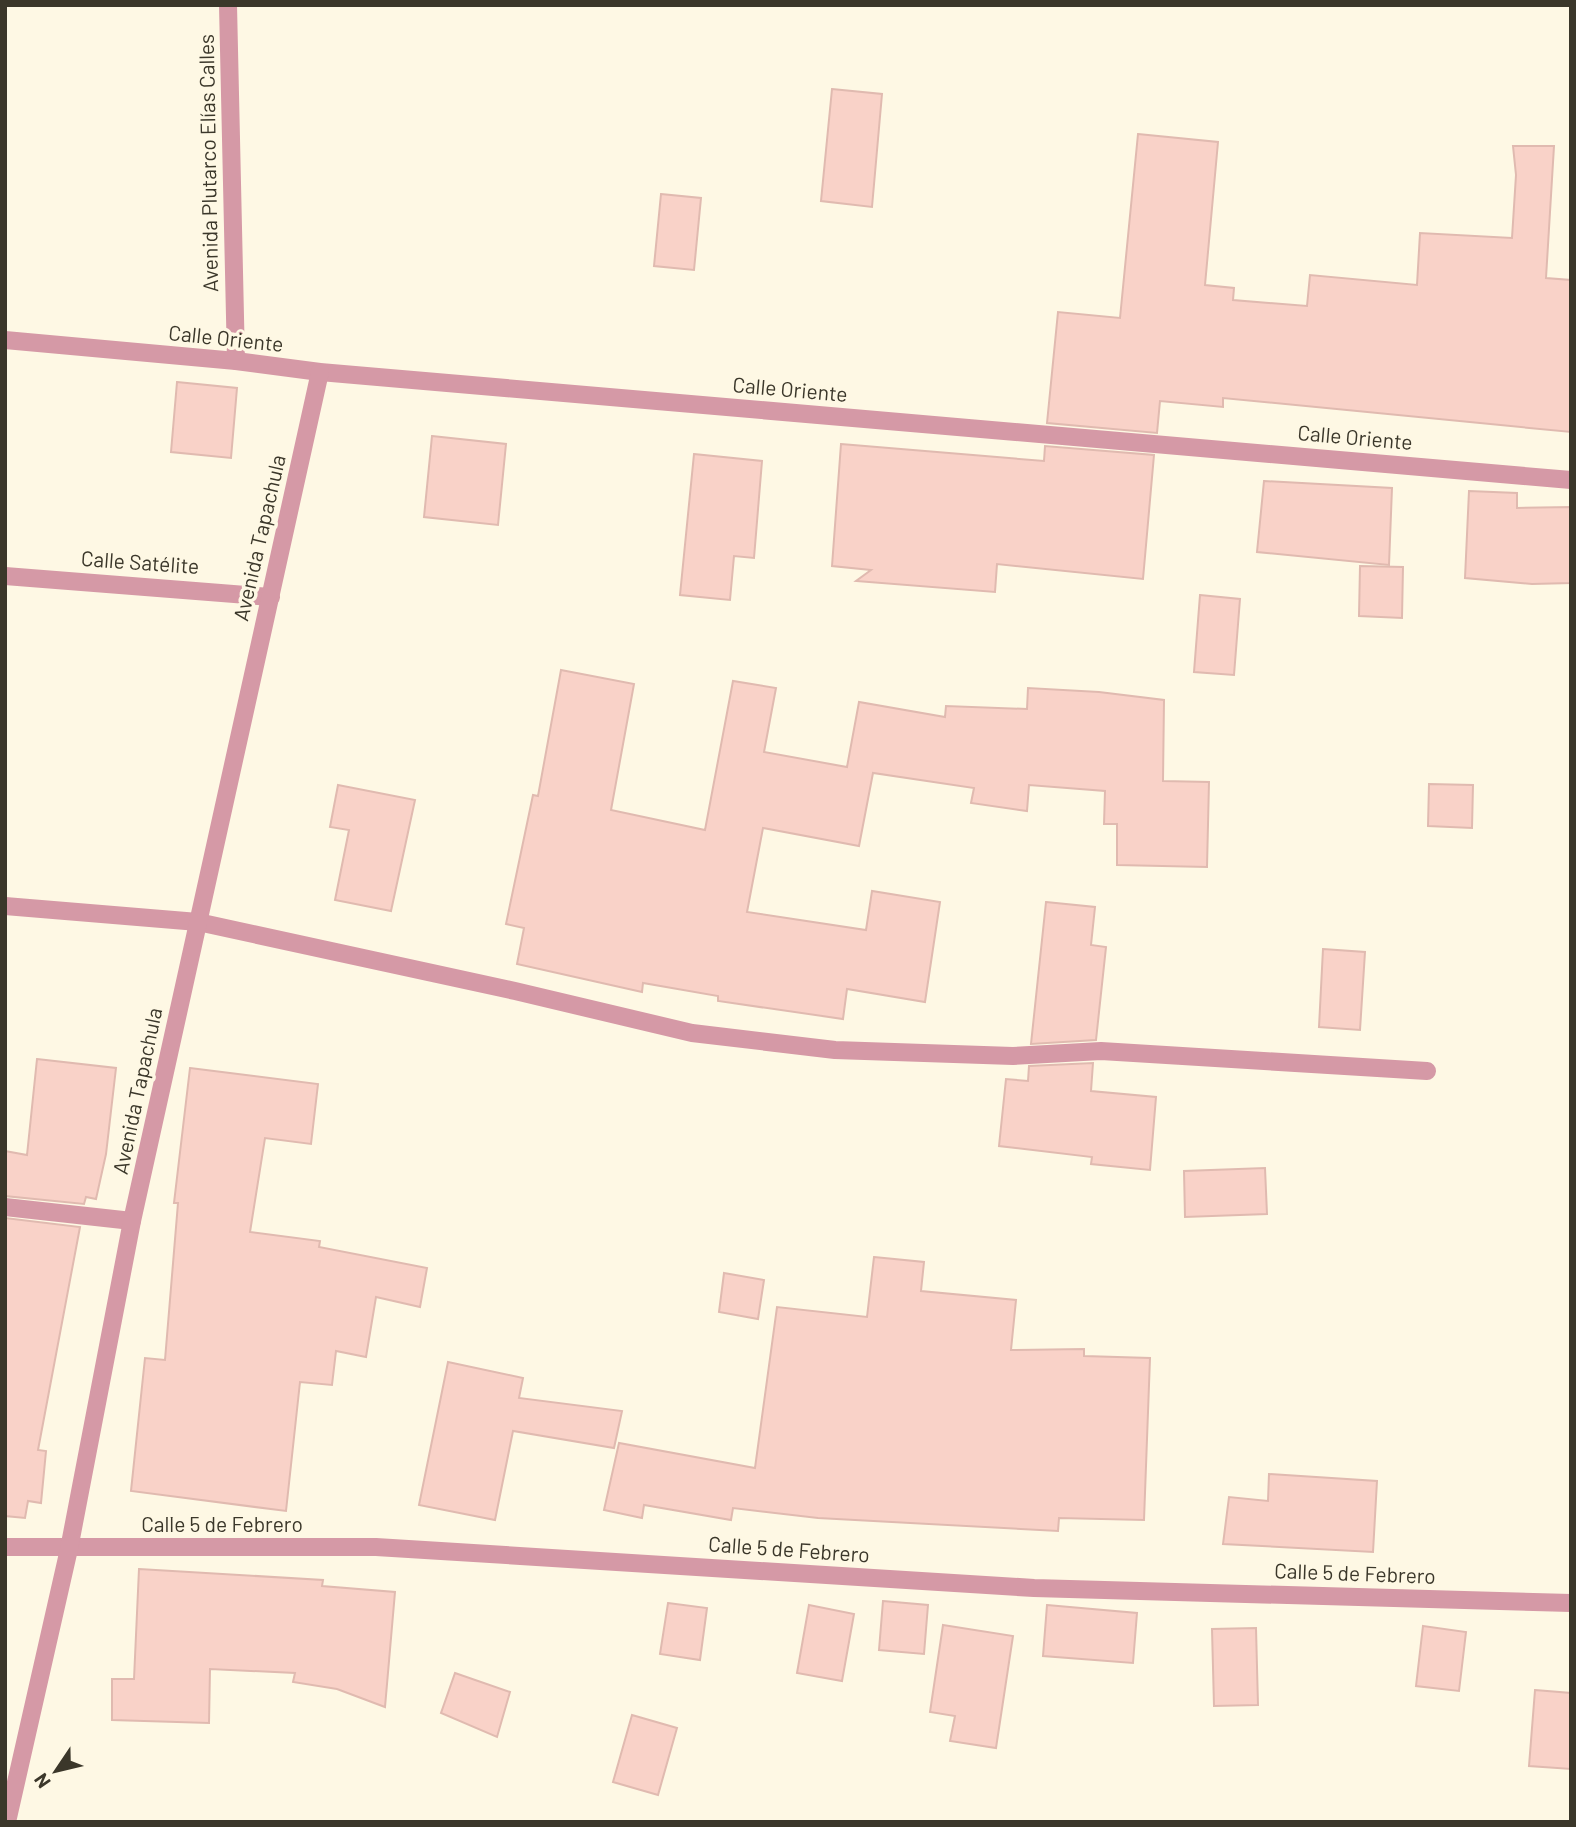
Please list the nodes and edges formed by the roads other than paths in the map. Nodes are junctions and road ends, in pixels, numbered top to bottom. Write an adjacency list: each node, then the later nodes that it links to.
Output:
1 (228, 5): 3 (street, Avenida Plutarco Elías Calles)
2 (5, 340): 3 (street, Calle Oriente)
3 (236, 361): 4 (street, Calle Oriente)
4 (320, 372): 5 (street, Calle Oriente); 7 (street, Avenida Tapachula)
5 (1571, 480)
6 (5, 576): 7 (street, Calle Satélite)
7 (271, 597): 9 (street, Avenida Tapachula)
8 (5, 906): 9 (street)
9 (198, 922): 10 (street); 12 (street, Avenida Tapachula)
10 (1427, 1070)
11 (5, 1207): 12 (street)
12 (132, 1221): 14 (street, Avenida Tapachula)
13 (5, 1547): 14 (street, Calle 5 de Febrero)
14 (69, 1549): 15 (street, Calle 5 de Febrero); 16 (street, Avenida Tapachula)
15 (1571, 1603)
16 (7, 1822)

